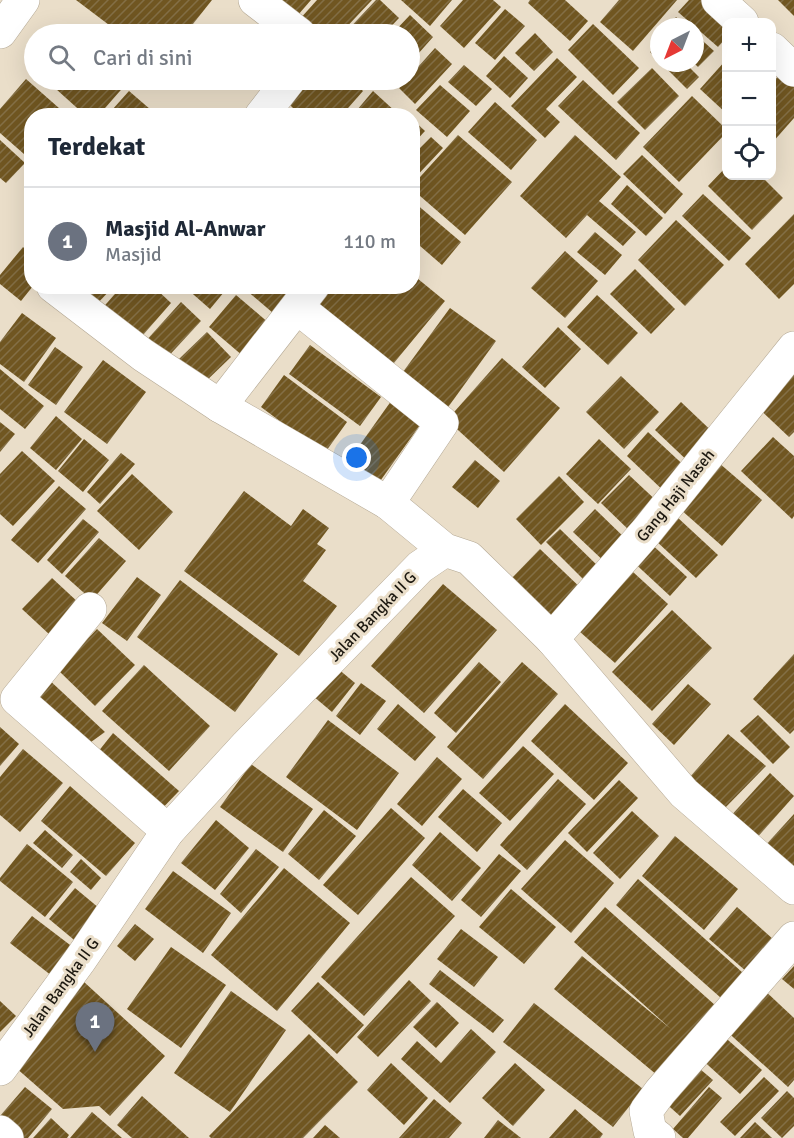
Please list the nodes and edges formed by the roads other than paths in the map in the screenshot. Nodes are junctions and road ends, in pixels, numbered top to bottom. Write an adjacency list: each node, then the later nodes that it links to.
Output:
1 (23, 0): 6 (street)
2 (255, 0): 5 (street)
3 (718, 0): 4 (street)
4 (738, 18)
5 (286, 24)
6 (0, 32)
7 (776, 54): 8 (street)
8 (794, 70)
9 (281, 90): 10 (street)
10 (267, 108)
11 (64, 294): 14 (street)
12 (305, 297): 14 (street); 15 (street)
13 (794, 348): 18 (street, Gang Haji Naseh)
14 (220, 406): 15 (street)
15 (388, 503): 16 (street)
16 (445, 550): 18 (street); 19 (street, Jalan Bangka II G)
17 (90, 609): 19 (street)
18 (552, 639): 20 (street)
19 (168, 831): 22 (street, Jalan Bangka II G)
20 (794, 888)
21 (794, 938): 25 (street)
22 (0, 1070)
23 (0, 1132): 24 (street)
24 (7, 1138)
25 (659, 1138)

